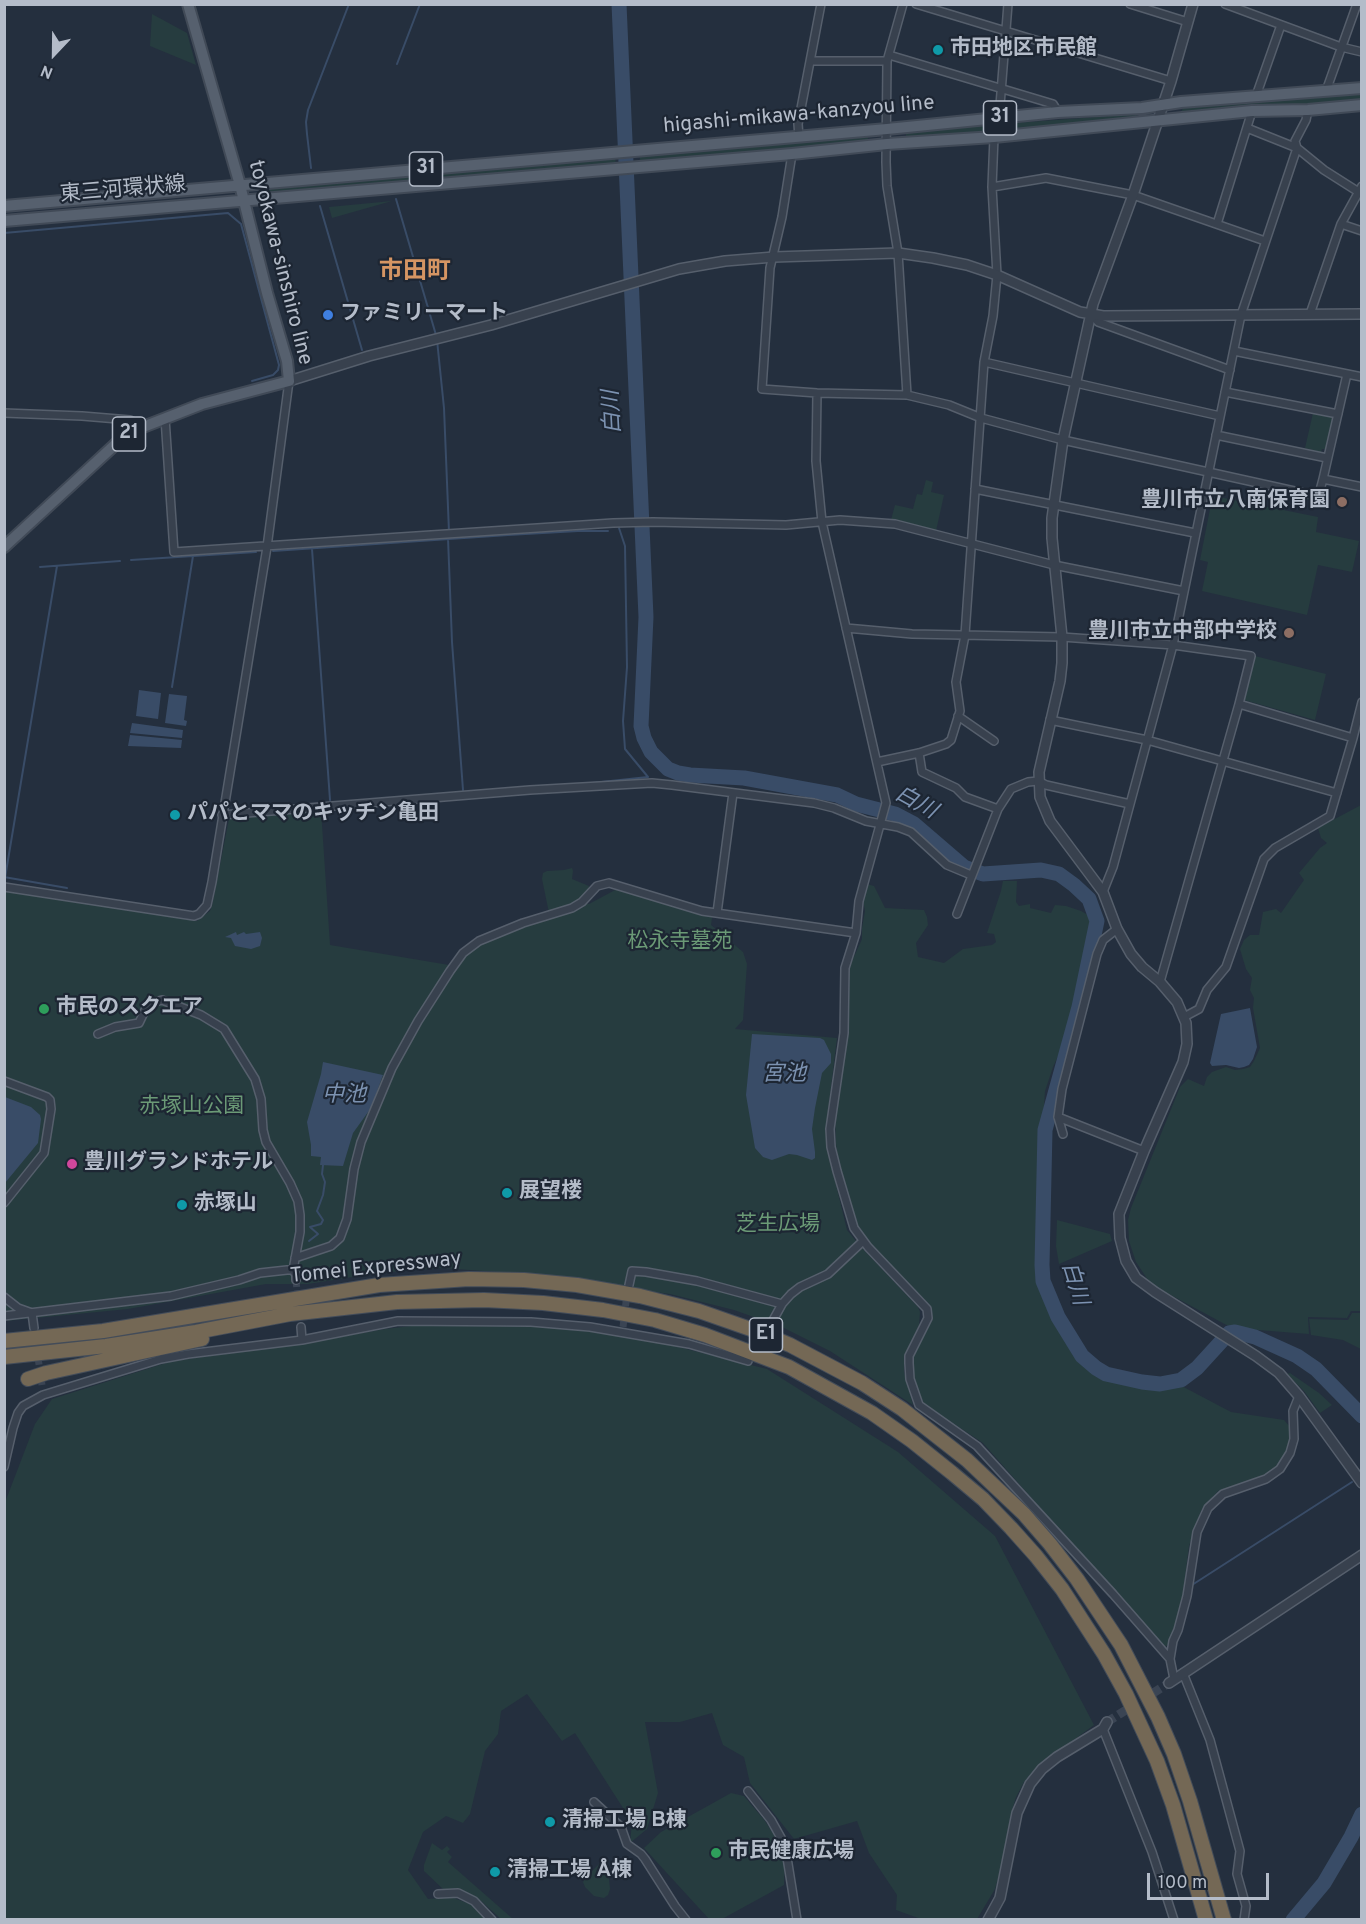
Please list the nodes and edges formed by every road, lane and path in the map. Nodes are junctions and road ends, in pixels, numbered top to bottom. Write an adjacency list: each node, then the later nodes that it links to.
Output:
1 (188, 4): 36 (main road, toyokawa-sinshiro line)
2 (821, 4): 16 (street)
3 (903, 4): 15 (street)
4 (916, 4): 12 (street)
5 (1008, 4): 12 (street)
6 (1130, 4): 10 (street)
7 (1193, 4): 10 (street)
8 (1225, 4): 11 (street)
9 (1357, 4): 13 (street)
10 (1188, 22): 17 (street)
11 (1281, 25): 13 (street); 21 (street)
12 (1005, 31): 17 (street); 18 (street)
13 (1341, 47): 14 (street); 20 (street)
14 (1362, 52)
15 (888, 58): 16 (street); 18 (street); 30 (street)
16 (810, 61): 31 (street)
17 (1171, 81): 22 (street)
18 (1001, 88): 26 (street); 27 (street)
19 (1362, 88): 20 (main road, higashi-mikawa-kanzyou line / 31)
20 (1326, 91): 21 (main road, higashi-mikawa-kanzyou line / 31)
21 (1256, 96): 22 (main road, higashi-mikawa-kanzyou line / 31)
22 (1162, 105): 26 (main road, higashi-mikawa-kanzyou line / 31); 28 (street)
23 (1362, 105): 24 (main road, higashi-mikawa-kanzyou line / 31)
24 (1308, 110): 25 (main road, higashi-mikawa-kanzyou line / 31); 34 (street)
25 (1252, 111): 28 (main road, higashi-mikawa-kanzyou line / 31); 29 (street)
26 (1058, 112): 27 (main road, higashi-mikawa-kanzyou line / 31)
27 (999, 118): 30 (main road, higashi-mikawa-kanzyou line / 31)
28 (1156, 122): 32 (main road, higashi-mikawa-kanzyou line / 31); 39 (street)
29 (1247, 128): 34 (street); 43 (street)
30 (886, 129): 31 (main road, higashi-mikawa-kanzyou line / 31); 33 (street)
31 (799, 137): 36 (main road, higashi-mikawa-kanzyou line / 31)
32 (994, 137): 33 (main road, higashi-mikawa-kanzyou line / 31); 37 (street)
33 (887, 144): 35 (main road, higashi-mikawa-kanzyou line / 31); 47 (street)
34 (1297, 148): 38 (street); 46 (street)
35 (792, 154): 40 (main road, higashi-mikawa-kanzyou line / 31); 48 (street)
36 (240, 185): 40 (main road, toyokawa-sinshiro line); 41 (main road, 東三河環状線 / 31)
37 (992, 187): 39 (street); 49 (street)
38 (1360, 189): 44 (street)
39 (1133, 195): 43 (street); 52 (street)
40 (244, 201): 42 (main road, 東三河環状線 / 31); 59 (main road, toyokawa-sinshiro line)
41 (4, 206)
42 (4, 221)
43 (1217, 224): 46 (street)
44 (1341, 224): 45 (street); 50 (street)
45 (1362, 231)
46 (1265, 241): 53 (street)
47 (898, 254): 48 (street); 49 (street); 63 (street)
48 (774, 257): 59 (street); 62 (street)
49 (997, 275): 52 (street); 55 (street)
50 (1310, 314): 51 (street); 53 (street)
51 (1362, 314)
52 (1092, 315): 53 (street); 56 (street); 60 (street)
53 (1241, 315): 54 (street)
54 (1234, 351): 56 (street); 57 (street)
55 (984, 362): 60 (street); 68 (street)
56 (1230, 370): 61 (street)
57 (1347, 374): 58 (street); 65 (street)
58 (1362, 377)
59 (289, 381): 67 (main road, toyokawa-sinshiro line / 21); 82 (street)
60 (1075, 383): 66 (street); 71 (street)
61 (1225, 392): 65 (street); 66 (street)
62 (817, 393): 63 (street); 78 (street)
63 (907, 395): 68 (street)
64 (4, 413): 69 (street)
65 (1338, 414): 72 (street)
66 (1220, 416): 70 (street)
67 (165, 418): 69 (main road, toyokawa-sinshiro line / 21); 82 (street)
68 (981, 418): 71 (street); 76 (street)
69 (142, 427): 81 (main road, toyokawa-sinshiro line / 21)
70 (1216, 435): 72 (street); 73 (street)
71 (1063, 440): 73 (street); 77 (street)
72 (1327, 458): 74 (street)
73 (1208, 472): 74 (street); 79 (street)
74 (1323, 479): 75 (street)
75 (1362, 487)
76 (975, 489): 77 (street); 80 (street)
77 (1055, 505): 79 (street); 83 (street)
78 (822, 522): 80 (street); 82 (street); 85 (street)
79 (1195, 533): 84 (street)
80 (971, 543): 83 (street); 86 (street)
81 (4, 547)
82 (267, 547): 104 (street)
83 (1054, 565): 84 (street); 87 (street)
84 (1184, 591): 88 (street)
85 (846, 628): 86 (street); 98 (street)
86 (964, 635): 87 (street); 91 (street)
87 (1062, 637): 88 (street); 92 (street)
88 (1173, 645): 90 (street); 94 (street)
89 (1362, 702): 93 (street)
90 (1239, 704): 93 (street); 97 (street)
91 (958, 716): 95 (street); 96 (street)
92 (1050, 720): 94 (street); 99 (street)
93 (1353, 738): 101 (street)
94 (1147, 740): 97 (street); 102 (street)
95 (994, 741)
96 (918, 753): 98 (street); 103 (street)
97 (1223, 760): 101 (street); 113 (street)
98 (877, 762): 105 (street)
99 (1038, 781): 102 (street); 103 (street); 108 (street)
100 (733, 792): 104 (street); 105 (street); 109 (street)
101 (1337, 792): 114 (street)
102 (1130, 804): 108 (street)
103 (998, 809): 106 (street)
104 (222, 815): 107 (street)
105 (881, 822): 106 (street); 112 (street)
106 (971, 875): 110 (street)
107 (4, 886)
108 (1103, 892): 111 (street)
109 (717, 913): 112 (street); 122 (street)
110 (957, 914)
111 (1117, 929): 113 (street); 117 (street)
112 (856, 933): 121 (street)
113 (1160, 982): 114 (street)
114 (1184, 1017): 119 (street)
115 (98, 1034): 122 (street)
116 (4, 1081): 120 (street)
117 (1058, 1117): 118 (street); 119 (street)
118 (1063, 1134)
119 (1144, 1151): 141 (street)
120 (4, 1203)
121 (863, 1241): 127 (street); 145 (street)
122 (295, 1258): 123 (street)
123 (293, 1270): 124 (street); 128 (street)
124 (296, 1280)
125 (629, 1285): 127 (street)
126 (4, 1297): 128 (street)
127 (782, 1304): 131 (street)
128 (32, 1313): 130 (street); 133 (street)
129 (290, 1314): 136 (highway, Tomei Expressway / E1); 138 (highway); 157 (highway, Tomei Expressway / E1)
130 (4, 1316)
131 (771, 1324)
132 (301, 1327): 134 (street)
133 (34, 1328)
134 (302, 1340): 137 (street); 140 (street)
135 (4, 1341): 158 (highway, Tomei Expressway / E1)
136 (4, 1357)
137 (748, 1362)
138 (28, 1379)
139 (42, 1385): 140 (street)
140 (43, 1395): 142 (street)
141 (1299, 1396): 143 (street); 145 (street)
142 (4, 1467)
143 (1362, 1484)
144 (1362, 1555): 146 (street)
145 (1170, 1659): 147 (street)
146 (1183, 1673): 147 (street); 159 (street)
147 (1171, 1681)
148 (1105, 1725): 155 (street); 156 (street)
149 (748, 1791): 154 (street)
150 (594, 1802): 153 (street)
151 (438, 1894): 152 (street)
152 (492, 1920)
153 (686, 1920)
154 (797, 1920)
155 (988, 1920)
156 (1174, 1920)
157 (1206, 1920)
158 (1224, 1920)
159 (1244, 1920)

